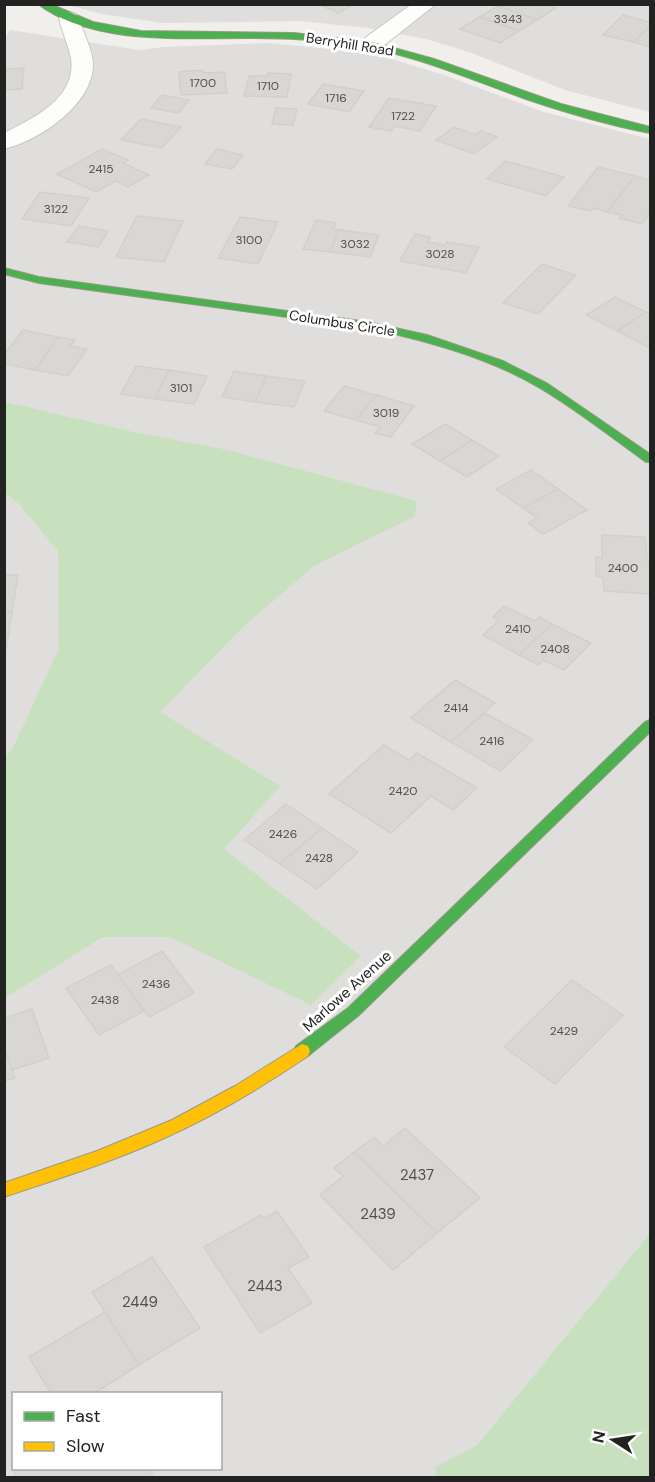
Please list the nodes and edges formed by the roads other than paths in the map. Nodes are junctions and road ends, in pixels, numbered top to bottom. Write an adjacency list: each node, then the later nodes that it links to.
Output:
1 (42, 4): 3 (street, Berryhill Road)
2 (426, 4): 4 (street)
3 (69, 18): 4 (street, Berryhill Road); 6 (street)
4 (370, 45): 5 (street, Berryhill Road)
5 (651, 130)
6 (4, 142)
7 (4, 271): 8 (street, Columbus Circle)
8 (651, 459)
9 (651, 725): 10 (street, Marlowe Avenue)
10 (4, 1190)

